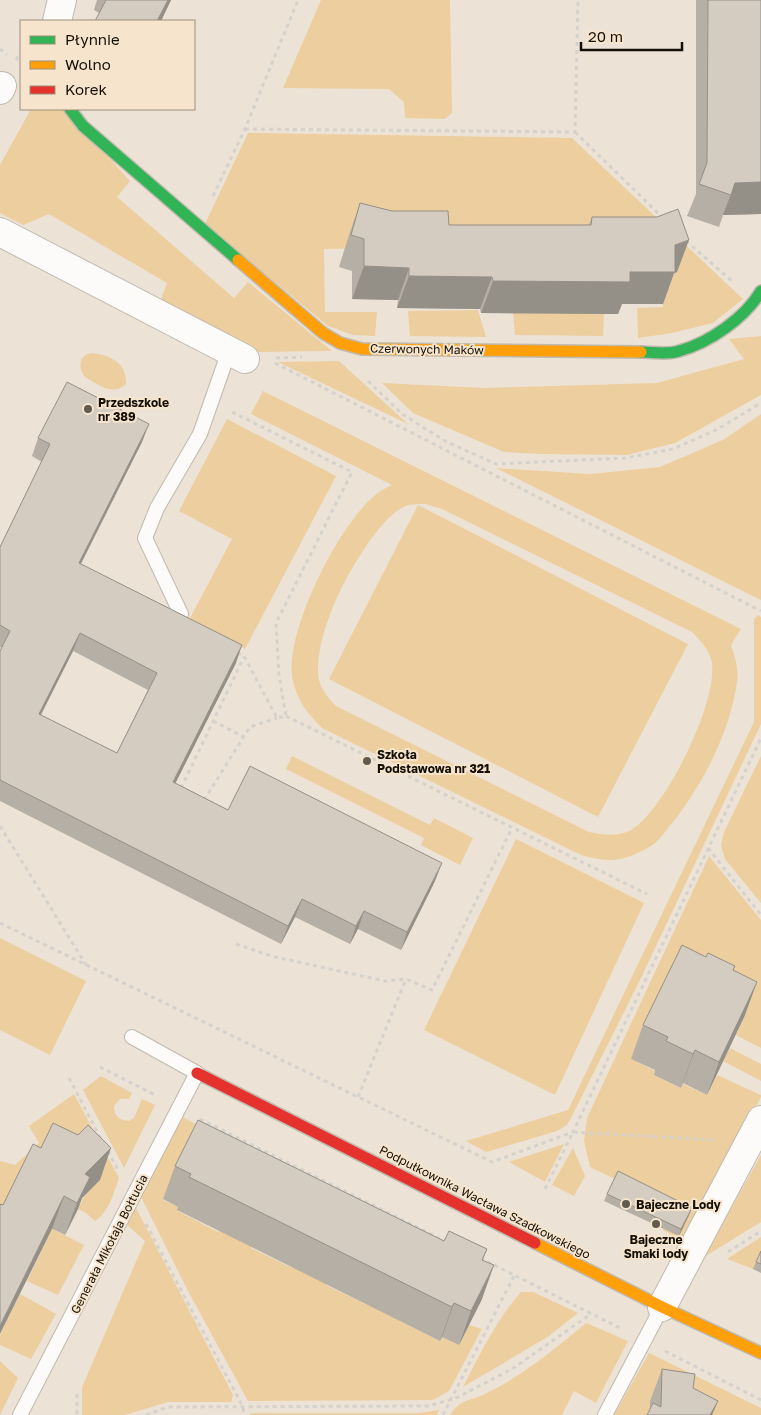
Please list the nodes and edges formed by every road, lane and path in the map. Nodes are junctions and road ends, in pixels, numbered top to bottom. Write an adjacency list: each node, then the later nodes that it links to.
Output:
1 (62, 0): 4 (street)
2 (298, 0): 6 (path)
3 (578, 0): 7 (path)
4 (57, 20)
5 (71, 110): 9 (street, Czerwonych Maków)
6 (245, 129): 7 (path); 9 (path)
7 (575, 132): 8 (path)
8 (664, 220)
9 (199, 226): 13 (street, Czerwonych Maków)
10 (0, 232): 14 (street)
11 (685, 240): 12 (path)
12 (758, 296): 13 (street, Czerwonych Maków)
13 (340, 343): 18 (path)
14 (246, 356): 15 (path); 16 (lane); 19 (path)
15 (310, 357)
16 (212, 402): 21 (lane); 24 (path)
17 (761, 403): 18 (path)
18 (459, 447): 19 (path)
19 (457, 456): 20 (path)
20 (761, 611)
21 (181, 614)
22 (228, 648): 23 (path)
23 (244, 656): 25 (path); 26 (path)
24 (286, 716): 25 (path); 34 (path)
25 (277, 718): 27 (path)
26 (213, 721): 27 (path); 31 (path)
27 (244, 737): 32 (path)
28 (761, 738): 29 (path)
29 (756, 748): 30 (path); 35 (path)
30 (761, 750)
31 (187, 793)
32 (201, 804)
33 (0, 826): 40 (path)
34 (512, 828): 36 (path); 41 (path)
35 (708, 848): 37 (path); 49 (path)
36 (646, 894)
37 (761, 915)
38 (0, 923): 40 (path)
39 (236, 944): 41 (path)
40 (86, 965): 46 (path)
41 (406, 979): 46 (path)
42 (132, 1037): 44 (lane)
43 (100, 1067): 47 (path)
44 (197, 1073): 47 (lane, Generała Mikołaja Bołtucia); 57 (street, Podpułkownika Wacława Szadkowskiego)
45 (69, 1078): 51 (path)
46 (358, 1097): 49 (path)
47 (179, 1108): 51 (lane, Generała Mikołaja Bołtucia); 53 (path)
48 (755, 1131): 49 (path); 57 (street)
49 (573, 1132): 50 (path)
50 (545, 1189)
51 (133, 1198): 64 (path); 65 (lane, Generała Mikołaja Bołtucia)
52 (761, 1231): 54 (path)
53 (452, 1245)
54 (724, 1254)
55 (479, 1258): 56 (path)
56 (514, 1276): 58 (path); 62 (path)
57 (662, 1307): 59 (lane); 60 (street, Podpułkownika Wacława Szadkowskiego)
58 (591, 1314): 59 (path); 62 (path)
59 (644, 1340): 63 (path); 70 (lane)
60 (761, 1353)
61 (77, 1394): 66 (path)
62 (449, 1400): 64 (path); 69 (path)
63 (761, 1400)
64 (243, 1407): 67 (path); 68 (path)
65 (20, 1415)
66 (77, 1415)
67 (146, 1415)
68 (244, 1415)
69 (443, 1415)
70 (605, 1415)

